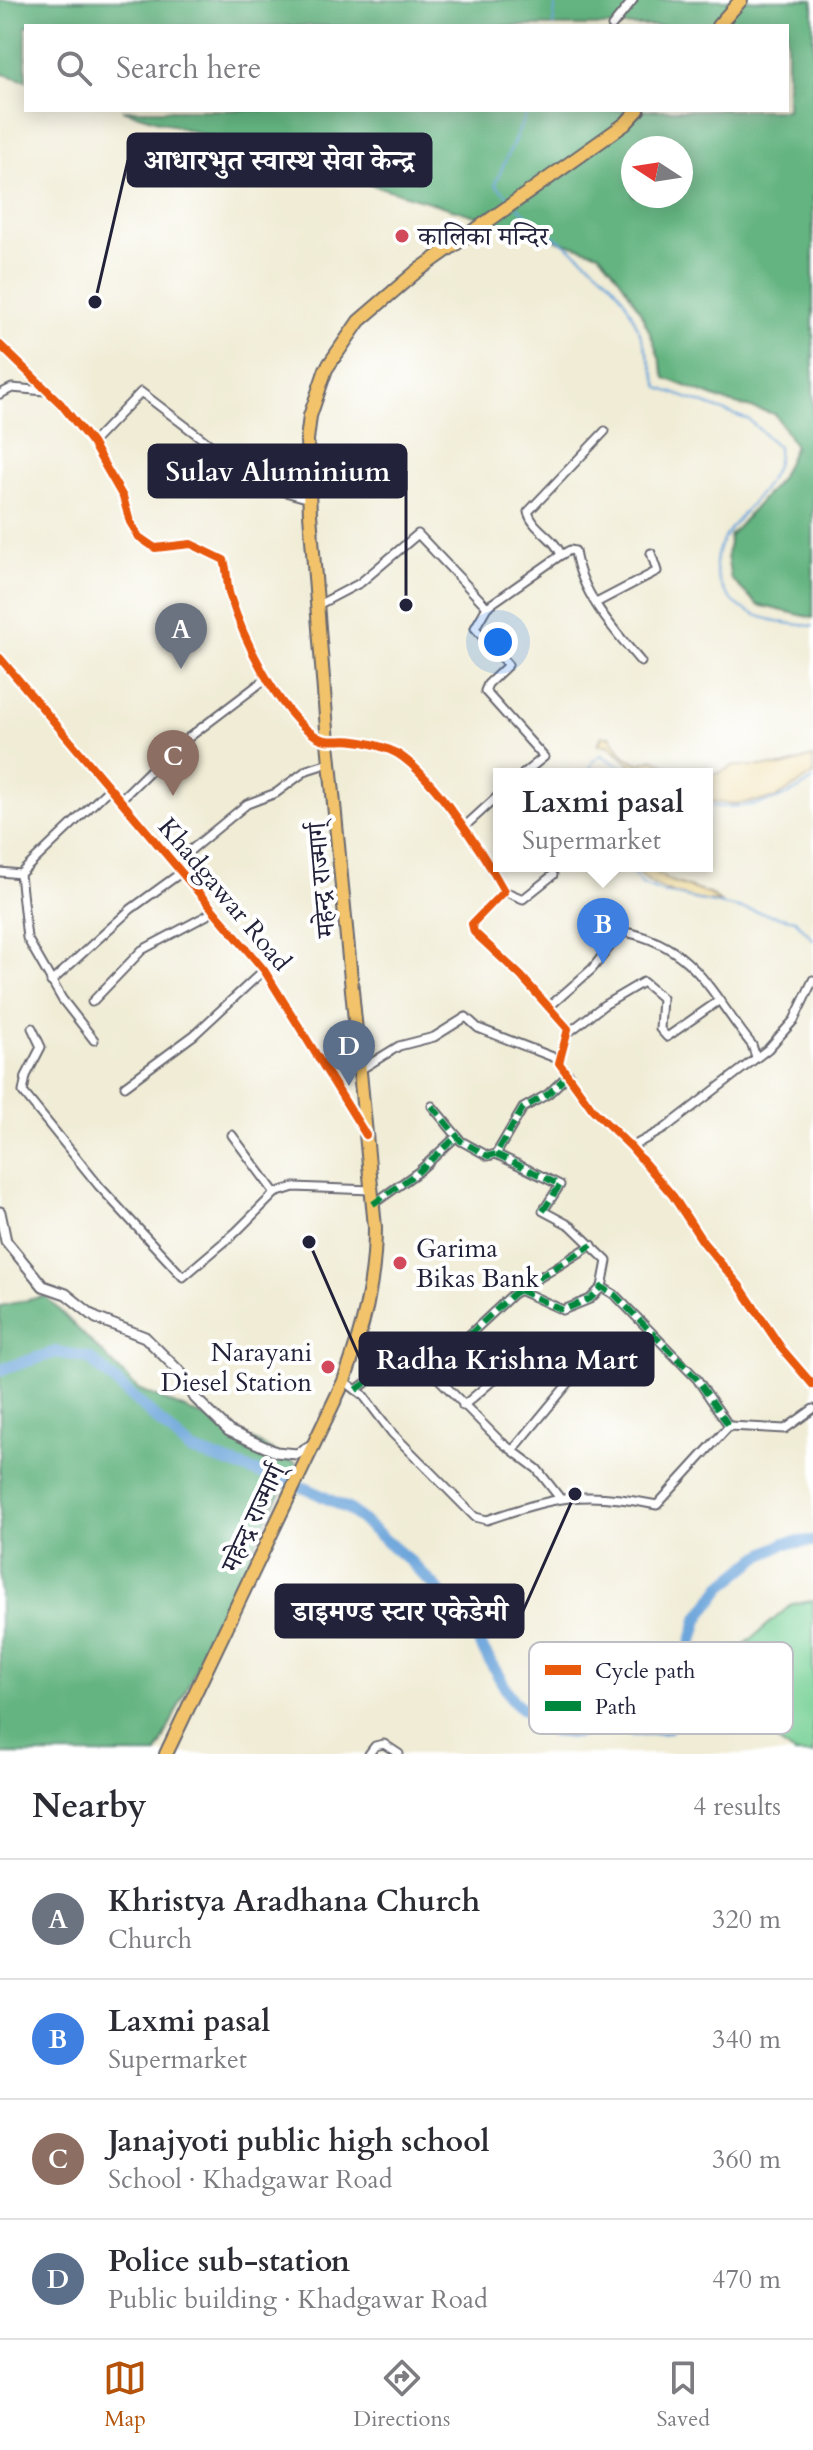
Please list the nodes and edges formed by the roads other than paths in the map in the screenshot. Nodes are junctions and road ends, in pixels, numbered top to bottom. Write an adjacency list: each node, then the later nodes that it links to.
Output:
1 (633, 0): 3 (street)
2 (741, 0): 4 (highway)
3 (614, 24)
4 (720, 24)
5 (633, 112): 11 (highway, महेन्द्र राज्मार्ग्)
6 (0, 345): 7 (street)
7 (45, 391): 8 (street); 10 (street)
8 (0, 394)
9 (605, 431): 13 (street)
10 (92, 443): 11 (street); 19 (street)
11 (310, 499): 15 (highway, महेन्द्र राज्मार्ग्)
12 (651, 553): 14 (street)
13 (561, 555): 14 (street); 16 (street)
14 (596, 603): 18 (street)
15 (318, 605): 16 (street); 20 (highway, महेन्द्र राज्मार्ग्)
16 (487, 607): 22 (street)
17 (0, 658): 23 (street, Khadgawar Road)
18 (641, 662)
19 (267, 678): 20 (street); 24 (street)
20 (328, 742): 21 (highway, महेन्द्र राज्मार्ग्); 26 (street)
21 (332, 762): 27 (street); 45 (highway, महेन्द्र राज्मार्ग्)
22 (530, 768)
23 (109, 789): 24 (street, Khadgawar Road); 30 (street)
24 (120, 800): 27 (street, Khadgawar Road)
25 (493, 800): 26 (street)
26 (464, 827): 32 (street)
27 (175, 863): 29 (street, Khadgawar Road)
28 (0, 872): 30 (street)
29 (182, 872): 33 (street, Khadgawar Road); 36 (street)
30 (20, 874): 36 (street)
31 (553, 875): 32 (street)
32 (504, 891): 39 (street)
33 (215, 911): 34 (street, Khadgawar Road); 37 (street)
34 (264, 970): 47 (street); 50 (street, Khadgawar Road)
35 (813, 980): 43 (street)
36 (51, 982): 42 (street)
37 (92, 1002)
38 (717, 1002): 39 (street); 41 (street); 43 (street)
39 (550, 1006): 41 (street)
40 (32, 1028): 54 (street)
41 (568, 1033): 44 (street)
42 (94, 1040)
43 (756, 1057): 52 (street)
44 (558, 1059): 45 (street); 46 (street)
45 (359, 1070): 50 (highway, महेन्द्र राज्मार्ग्)
46 (569, 1074): 52 (street); 53 (street)
47 (125, 1086)
48 (432, 1106): 51 (street)
49 (232, 1135): 54 (street)
50 (366, 1135): 55 (highway, महेन्द्र राज्मार्ग्)
51 (457, 1136): 53 (street); 55 (street)
52 (631, 1147): 64 (street)
53 (496, 1154): 57 (street)
54 (275, 1193): 55 (street)
55 (372, 1197): 63 (highway, महेन्द्र राज्मार्ग्)
56 (0, 1212): 69 (street)
57 (592, 1245): 58 (street); 59 (street)
58 (602, 1287): 59 (street); 68 (street)
59 (519, 1290): 61 (street)
60 (522, 1348): 66 (street)
61 (428, 1368): 65 (street); 66 (street)
62 (592, 1368): 70 (street)
63 (344, 1381): 65 (street); 69 (highway, महेन्द्र राज्मार्ग्)
64 (813, 1385)
65 (356, 1390): 71 (street)
66 (463, 1406): 70 (street)
67 (813, 1409): 68 (street)
68 (729, 1426): 71 (street)
69 (313, 1444): 72 (highway, महेन्द्र राज्मार्ग्)
70 (513, 1450): 71 (street)
71 (559, 1497)
72 (166, 1754)
73 (369, 1754): 74 (street)
74 (399, 1754)

